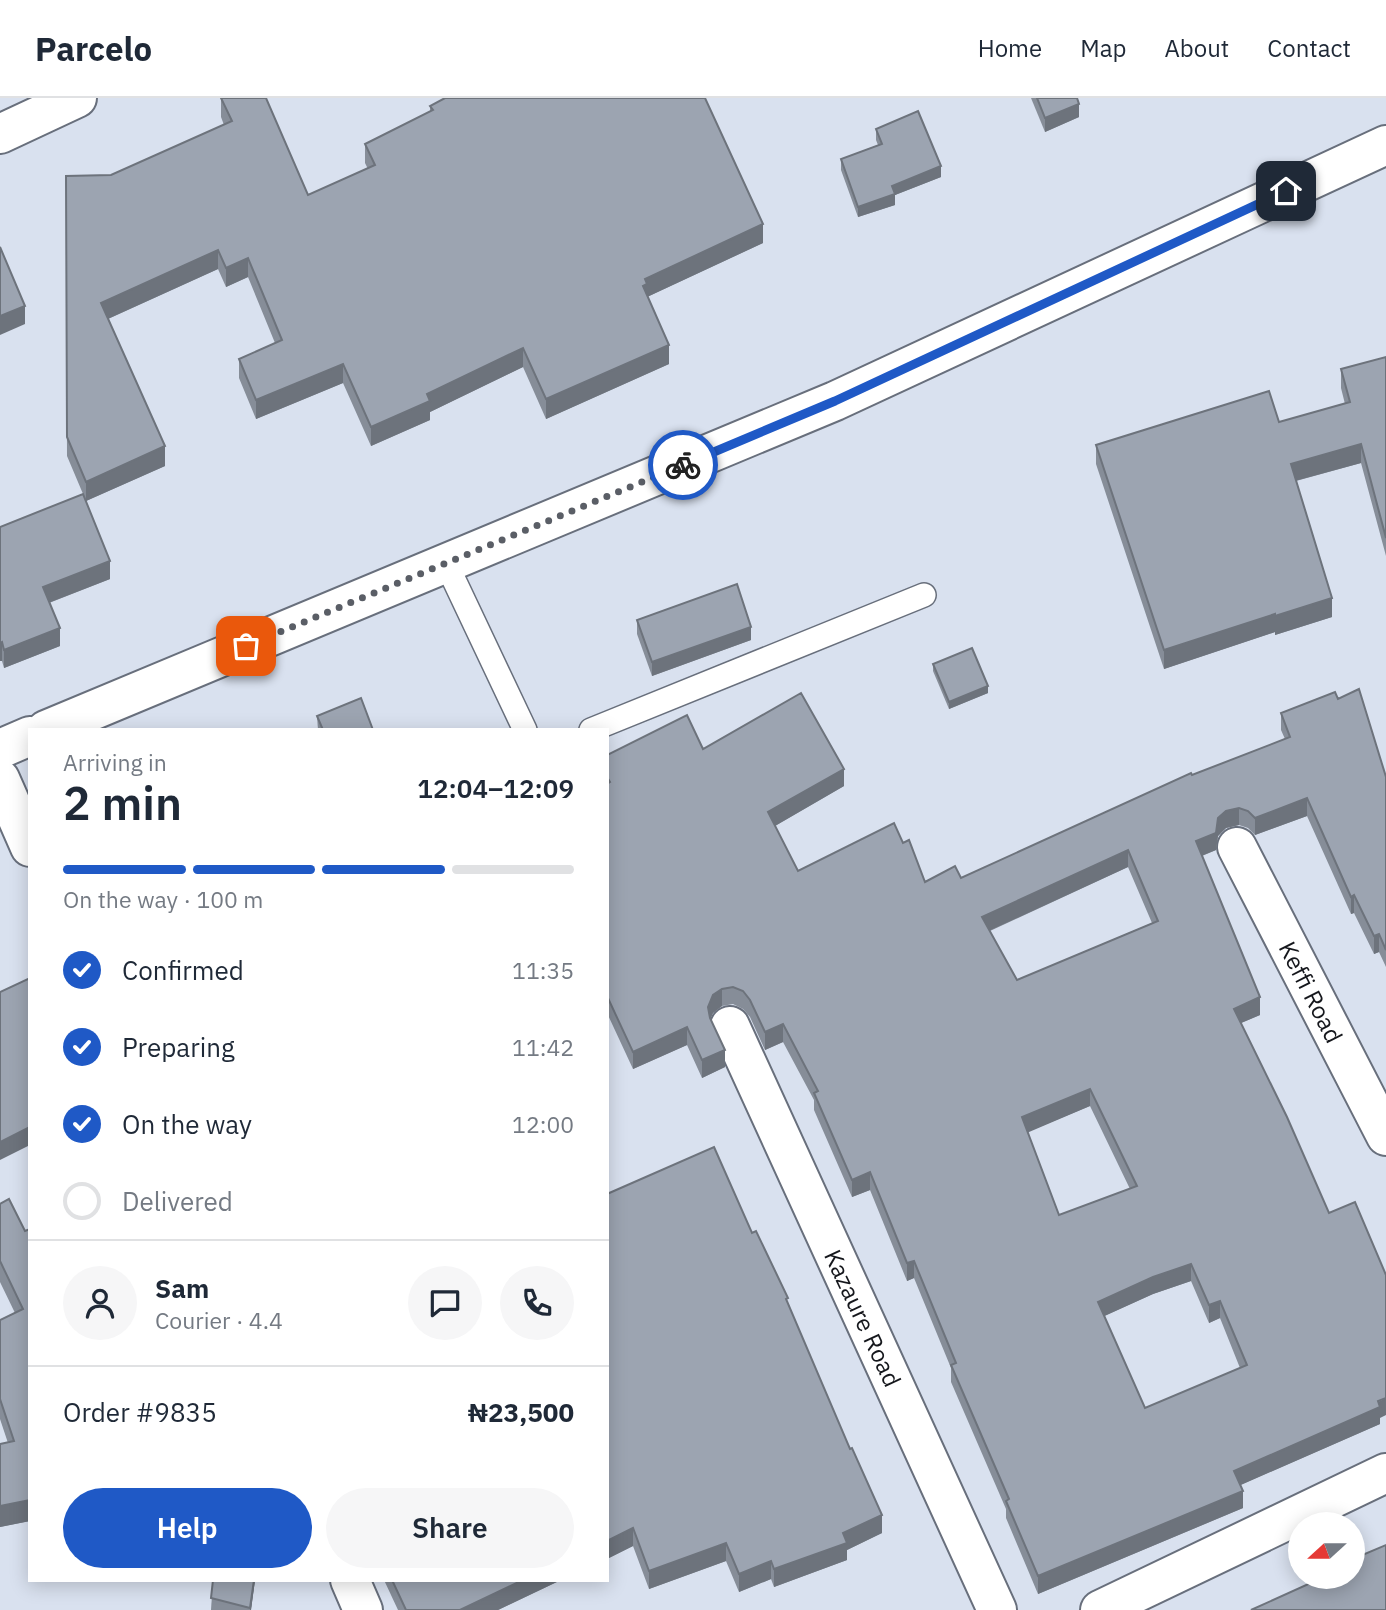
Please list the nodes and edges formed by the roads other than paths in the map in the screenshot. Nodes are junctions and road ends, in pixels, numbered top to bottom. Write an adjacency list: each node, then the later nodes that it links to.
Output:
1 (77, 98): 2 (street)
2 (0, 134)
3 (1386, 145): 4 (street)
4 (446, 563): 6 (street); 7 (lane)
5 (924, 595): 8 (lane)
6 (51, 728)
7 (524, 728)
8 (596, 728)
9 (28, 737): 10 (street)
10 (0, 749)
11 (0, 779): 12 (street)
12 (28, 842)
13 (1237, 847): 15 (street, Keffi Road)
14 (730, 1026): 19 (street, Kazaure Road)
15 (1386, 1136)
16 (1386, 1473): 20 (street)
17 (351, 1582): 18 (street)
18 (363, 1610)
19 (997, 1610)
20 (1100, 1610)

